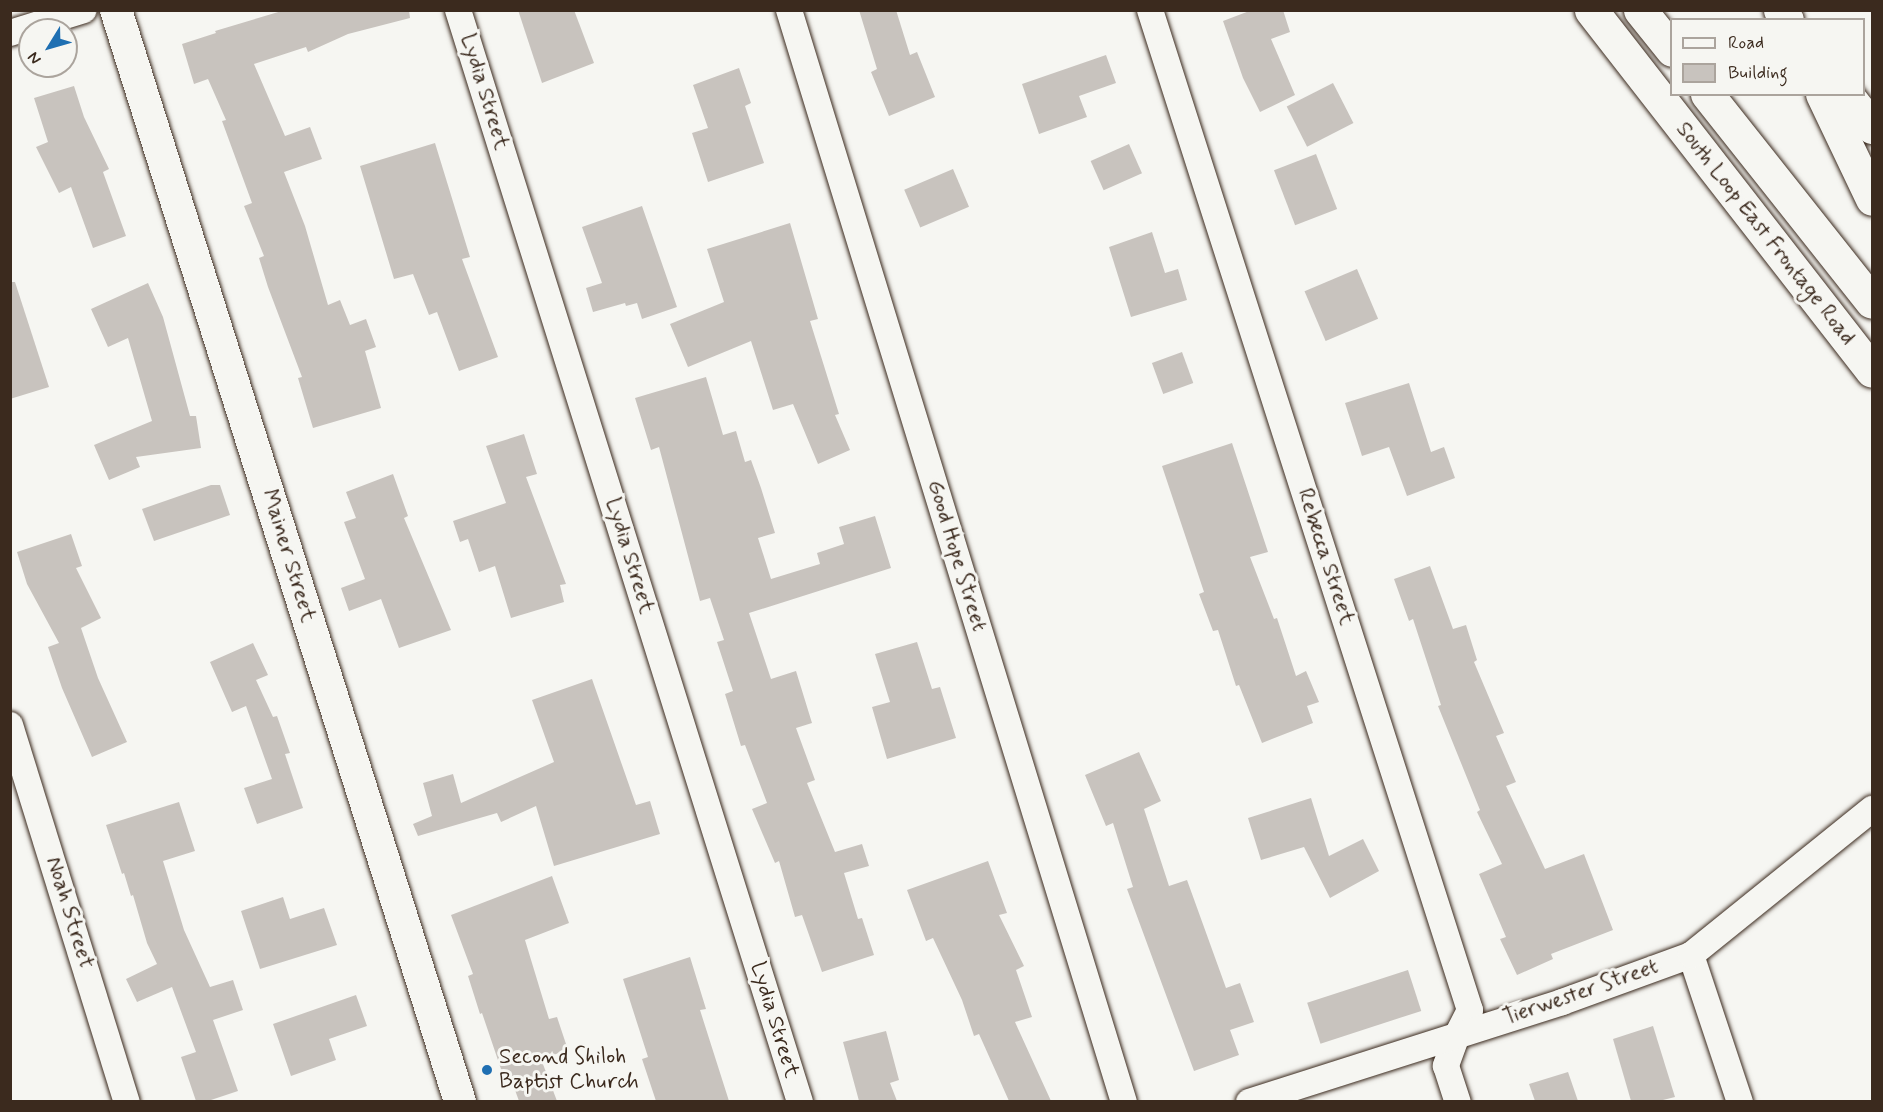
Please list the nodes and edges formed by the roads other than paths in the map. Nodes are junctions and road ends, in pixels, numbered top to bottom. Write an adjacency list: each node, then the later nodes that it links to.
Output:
1 (84, 10): 8 (street)
2 (116, 10): 22 (street, Mainer Street)
3 (458, 10): 23 (street, Lydia Street)
4 (789, 10): 24 (street, Good Hope Street)
5 (1150, 10): 20 (street, Rebecca Street)
6 (1591, 10): 16 (main road, South Loop East Frontage Road)
7 (1640, 10): 9 (main road)
8 (10, 33)
9 (1670, 49)
10 (1709, 96): 15 (main road)
11 (1823, 96): 14 (main road)
12 (1848, 96): 13 (main road)
13 (1872, 127)
14 (1872, 199)
15 (1872, 302)
16 (1872, 371)
17 (10, 725): 21 (street, Noah Street)
18 (1872, 809): 19 (street, Tierwester Street)
19 (1691, 955): 20 (street, Tierwester Street); 27 (street)
20 (1457, 1035): 25 (street, Tierwester Street); 26 (street, Rebecca Street)
21 (127, 1101)
22 (460, 1101)
23 (800, 1101)
24 (1124, 1101)
25 (1250, 1101)
26 (1458, 1101)
27 (1740, 1101)

